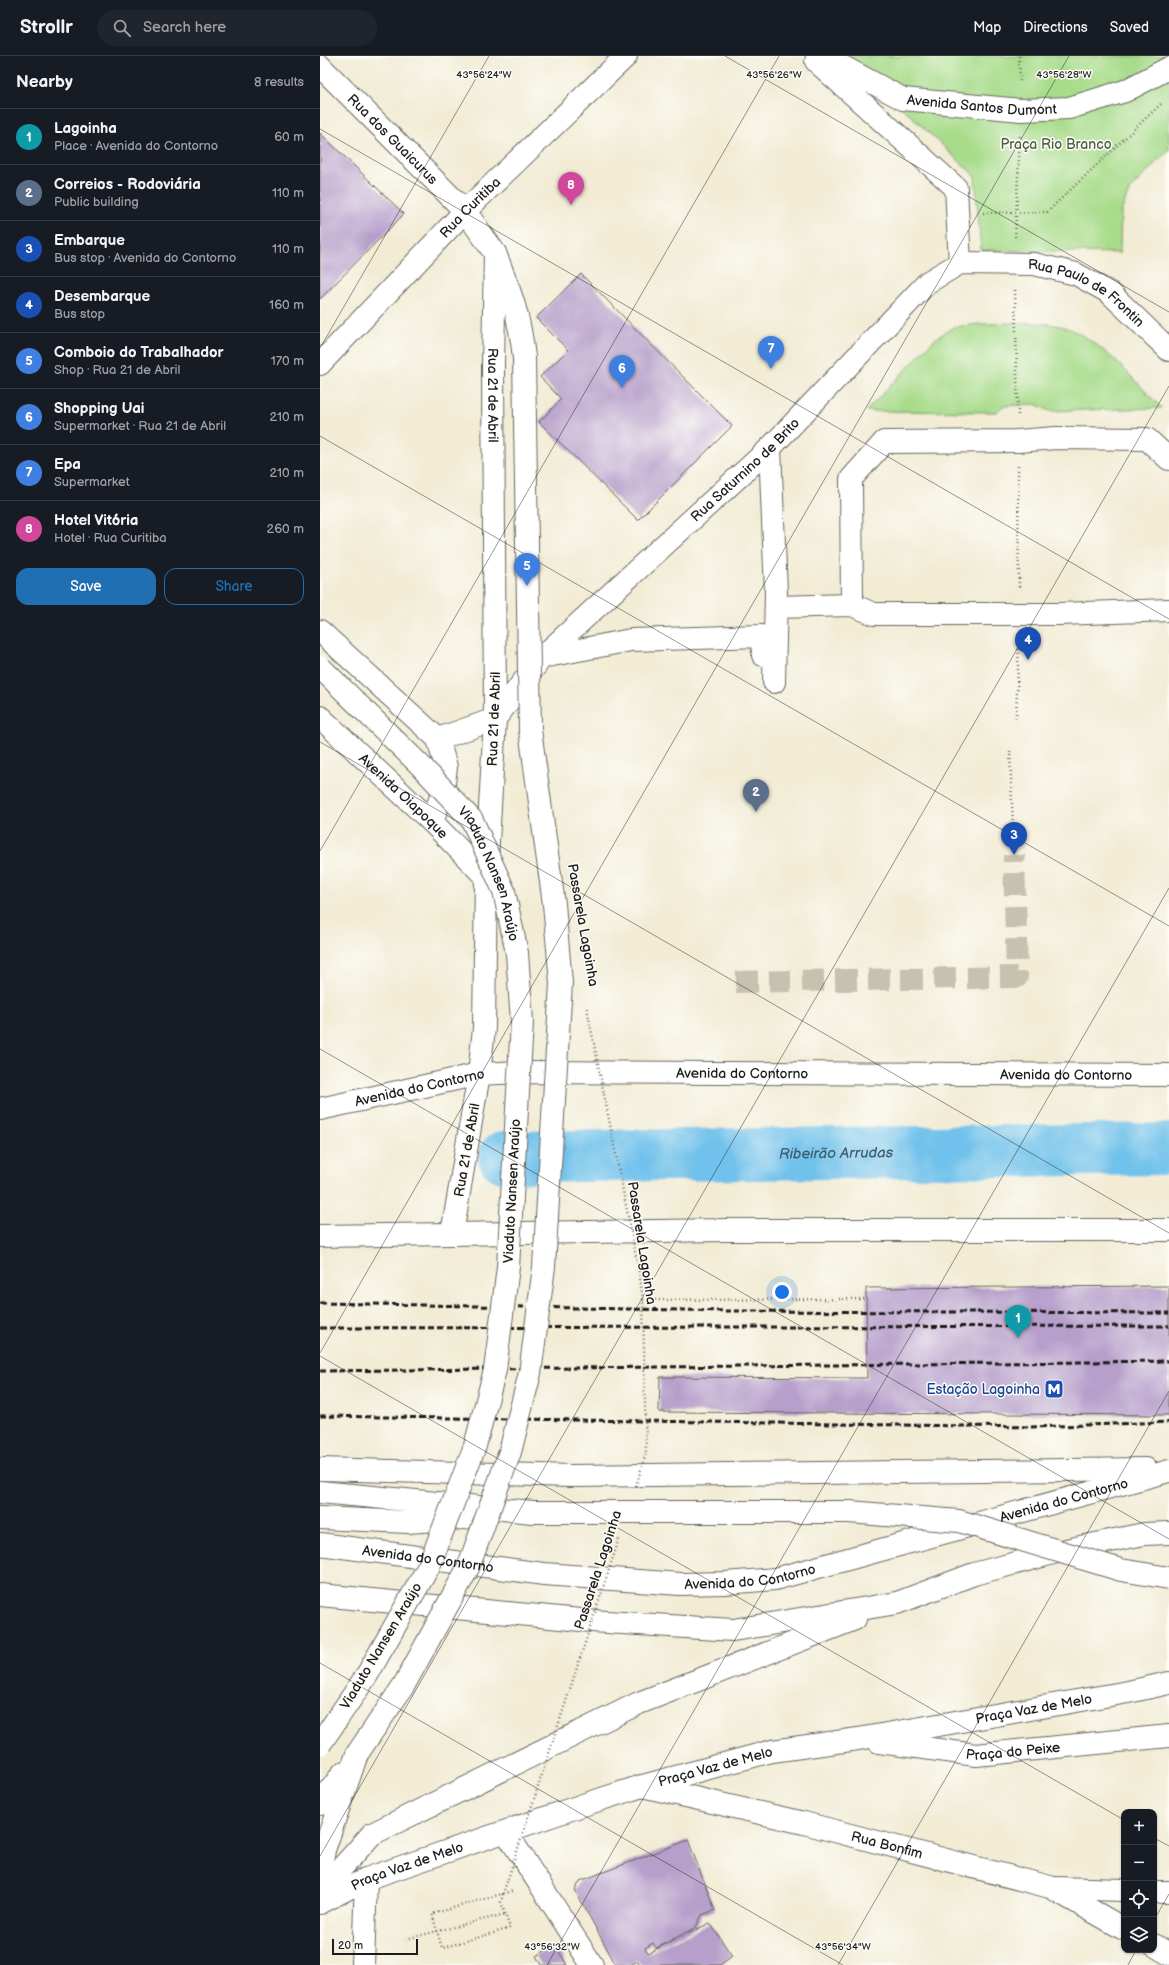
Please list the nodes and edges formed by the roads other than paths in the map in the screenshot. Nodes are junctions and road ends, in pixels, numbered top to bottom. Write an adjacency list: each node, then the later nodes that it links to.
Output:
1 (626, 56): 6 (main road, Rua Curitiba)
2 (810, 56): 8 (main road)
3 (823, 56): 5 (main road, Avenida Santos Dumont)
4 (320, 66): 6 (main road, Rua dos Guaicurus)
5 (1169, 68)
6 (465, 211): 7 (main road); 10 (main road, Rua Curitiba)
7 (495, 253): 22 (main road, Rua 21 de Abril); 47 (main road, bridge)
8 (960, 263): 9 (main road, Rua Paulo de Frontin); 11 (main road, Rua Saturnino de Brito)
9 (1169, 350)
10 (320, 364)
11 (770, 448): 14 (main road); 18 (main road, Rua Saturnino de Brito)
12 (1169, 459): 13 (main road)
13 (852, 605): 14 (main road); 15 (main road)
14 (776, 607): 17 (main road)
15 (1169, 610)
16 (320, 631): 23 (main road)
17 (769, 649): 18 (main road); 20 (main road)
18 (542, 657): 22 (main road, Rua Saturnino de Brito)
19 (320, 667): 46 (main road, Viaduto Nansen Araújo, bridge)
20 (774, 682)
21 (320, 717): 24 (main road, Avenida Oiapoque)
22 (495, 718): 23 (main road); 25 (main road, Rua 21 de Abril)
23 (438, 739): 24 (main road)
24 (432, 822): 25 (main road, Avenida Oiapoque)
25 (486, 877): 26 (main road, Rua 21 de Abril)
26 (480, 1074): 27 (main road, Avenida do Contorno); 28 (main road, Avenida do Contorno); 30 (main road, Rua 21 de Abril)
27 (1169, 1074)
28 (324, 1107)
29 (1169, 1230): 30 (main road)
30 (452, 1234): 31 (main road)
31 (320, 1236)
32 (320, 1469): 33 (main road, Avenida do Contorno)
33 (1169, 1469): 38 (main road, Avenida do Contorno)
34 (320, 1492): 35 (main road)
35 (533, 1512): 36 (main road); 39 (main road, bridge)
36 (320, 1518)
37 (1169, 1532): 42 (main road)
38 (320, 1544)
39 (1169, 1578)
40 (320, 1595): 41 (main road)
41 (331, 1600): 42 (main road)
42 (897, 1603): 55 (main road)
43 (1169, 1683): 45 (main road, Praça Vaz de Melo)
44 (1169, 1736): 45 (main road, Praça do Peixe)
45 (858, 1739): 48 (main road, Praça Vaz de Melo)
46 (320, 1744)
47 (357, 1754): 49 (main road); 51 (main road)
48 (642, 1786): 50 (main road, Praça Vaz de Melo); 53 (main road, Rua Bonfim)
49 (320, 1804)
50 (506, 1832): 52 (main road, Praça Vaz de Melo); 63 (main road)
51 (320, 1875)
52 (366, 1879): 58 (main road, Praça Vaz de Melo); 62 (main road)
53 (1050, 1887): 54 (main road); 59 (main road, Rua Bonfim)
54 (1121, 1890)
55 (320, 1892)
56 (1157, 1892): 57 (main road)
57 (1169, 1892)
58 (320, 1903)
59 (1121, 1927)
60 (1157, 1947): 61 (main road)
61 (1169, 1954)
62 (364, 1965)
63 (592, 1965)

